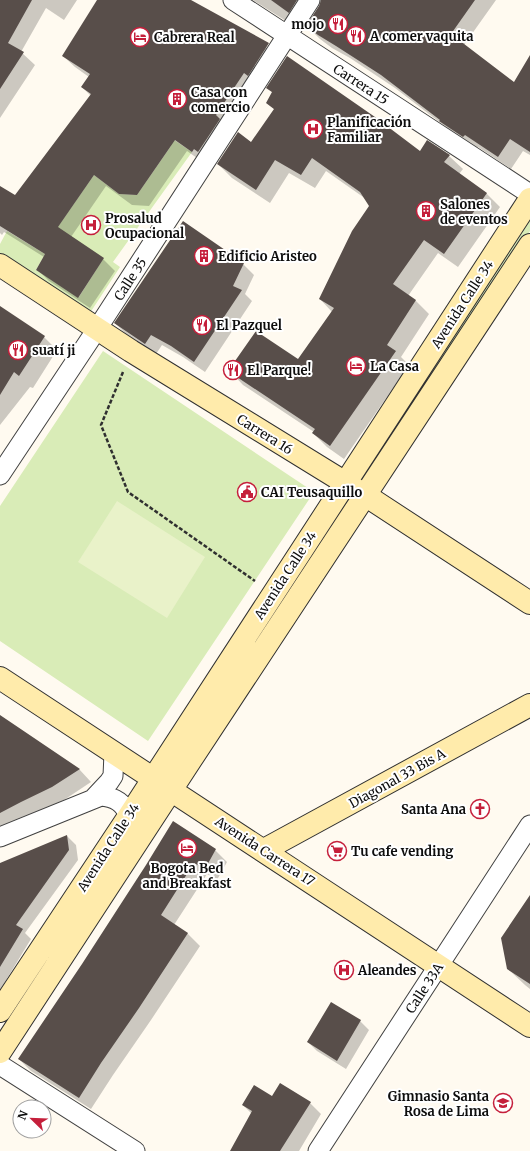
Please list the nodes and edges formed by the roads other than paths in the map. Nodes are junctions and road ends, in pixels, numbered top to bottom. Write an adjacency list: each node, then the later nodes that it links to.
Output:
1 (233, 0): 3 (street, Carrera 15)
2 (310, 0): 3 (street, Calle 35)
3 (286, 36): 4 (street, Carrera 15); 8 (street, Calle 35)
4 (530, 194)
5 (530, 199): 10 (main road, Avenida Calle 34)
6 (530, 245): 11 (main road, Avenida Calle 34)
7 (0, 265): 8 (main road, Carrera 16)
8 (97, 329): 9 (street, Calle 35); 10 (main road, Carrera 16)
9 (0, 476)
10 (346, 483): 11 (main road, Carrera 16); 16 (main road, Avenida Calle 34)
11 (365, 495): 12 (main road, Carrera 16); 17 (main road, Avenida Calle 34)
12 (530, 604)
13 (0, 678): 15 (main road, Avenida Carrera 17)
14 (530, 705): 22 (main road, Diagonal 33 Bis A)
15 (114, 753): 16 (main road, Avenida Carrera 17); 18 (street)
16 (153, 778): 17 (main road, Avenida Carrera 17); 19 (main road, Avenida Calle 34)
17 (171, 790): 22 (main road, Avenida Carrera 17); 26 (main road, Avenida Calle 34)
18 (94, 798): 19 (street); 21 (street)
19 (129, 816): 24 (main road, Avenida Calle 34)
20 (530, 825): 23 (street, Calle 33A)
21 (0, 837)
22 (264, 850): 23 (main road, Avenida Carrera 17)
23 (439, 965): 25 (main road, Avenida Carrera 17); 29 (street, Calle 33A)
24 (0, 1011)
25 (530, 1026)
26 (0, 1052)
27 (0, 1065): 28 (street)
28 (135, 1151)
29 (318, 1151)

